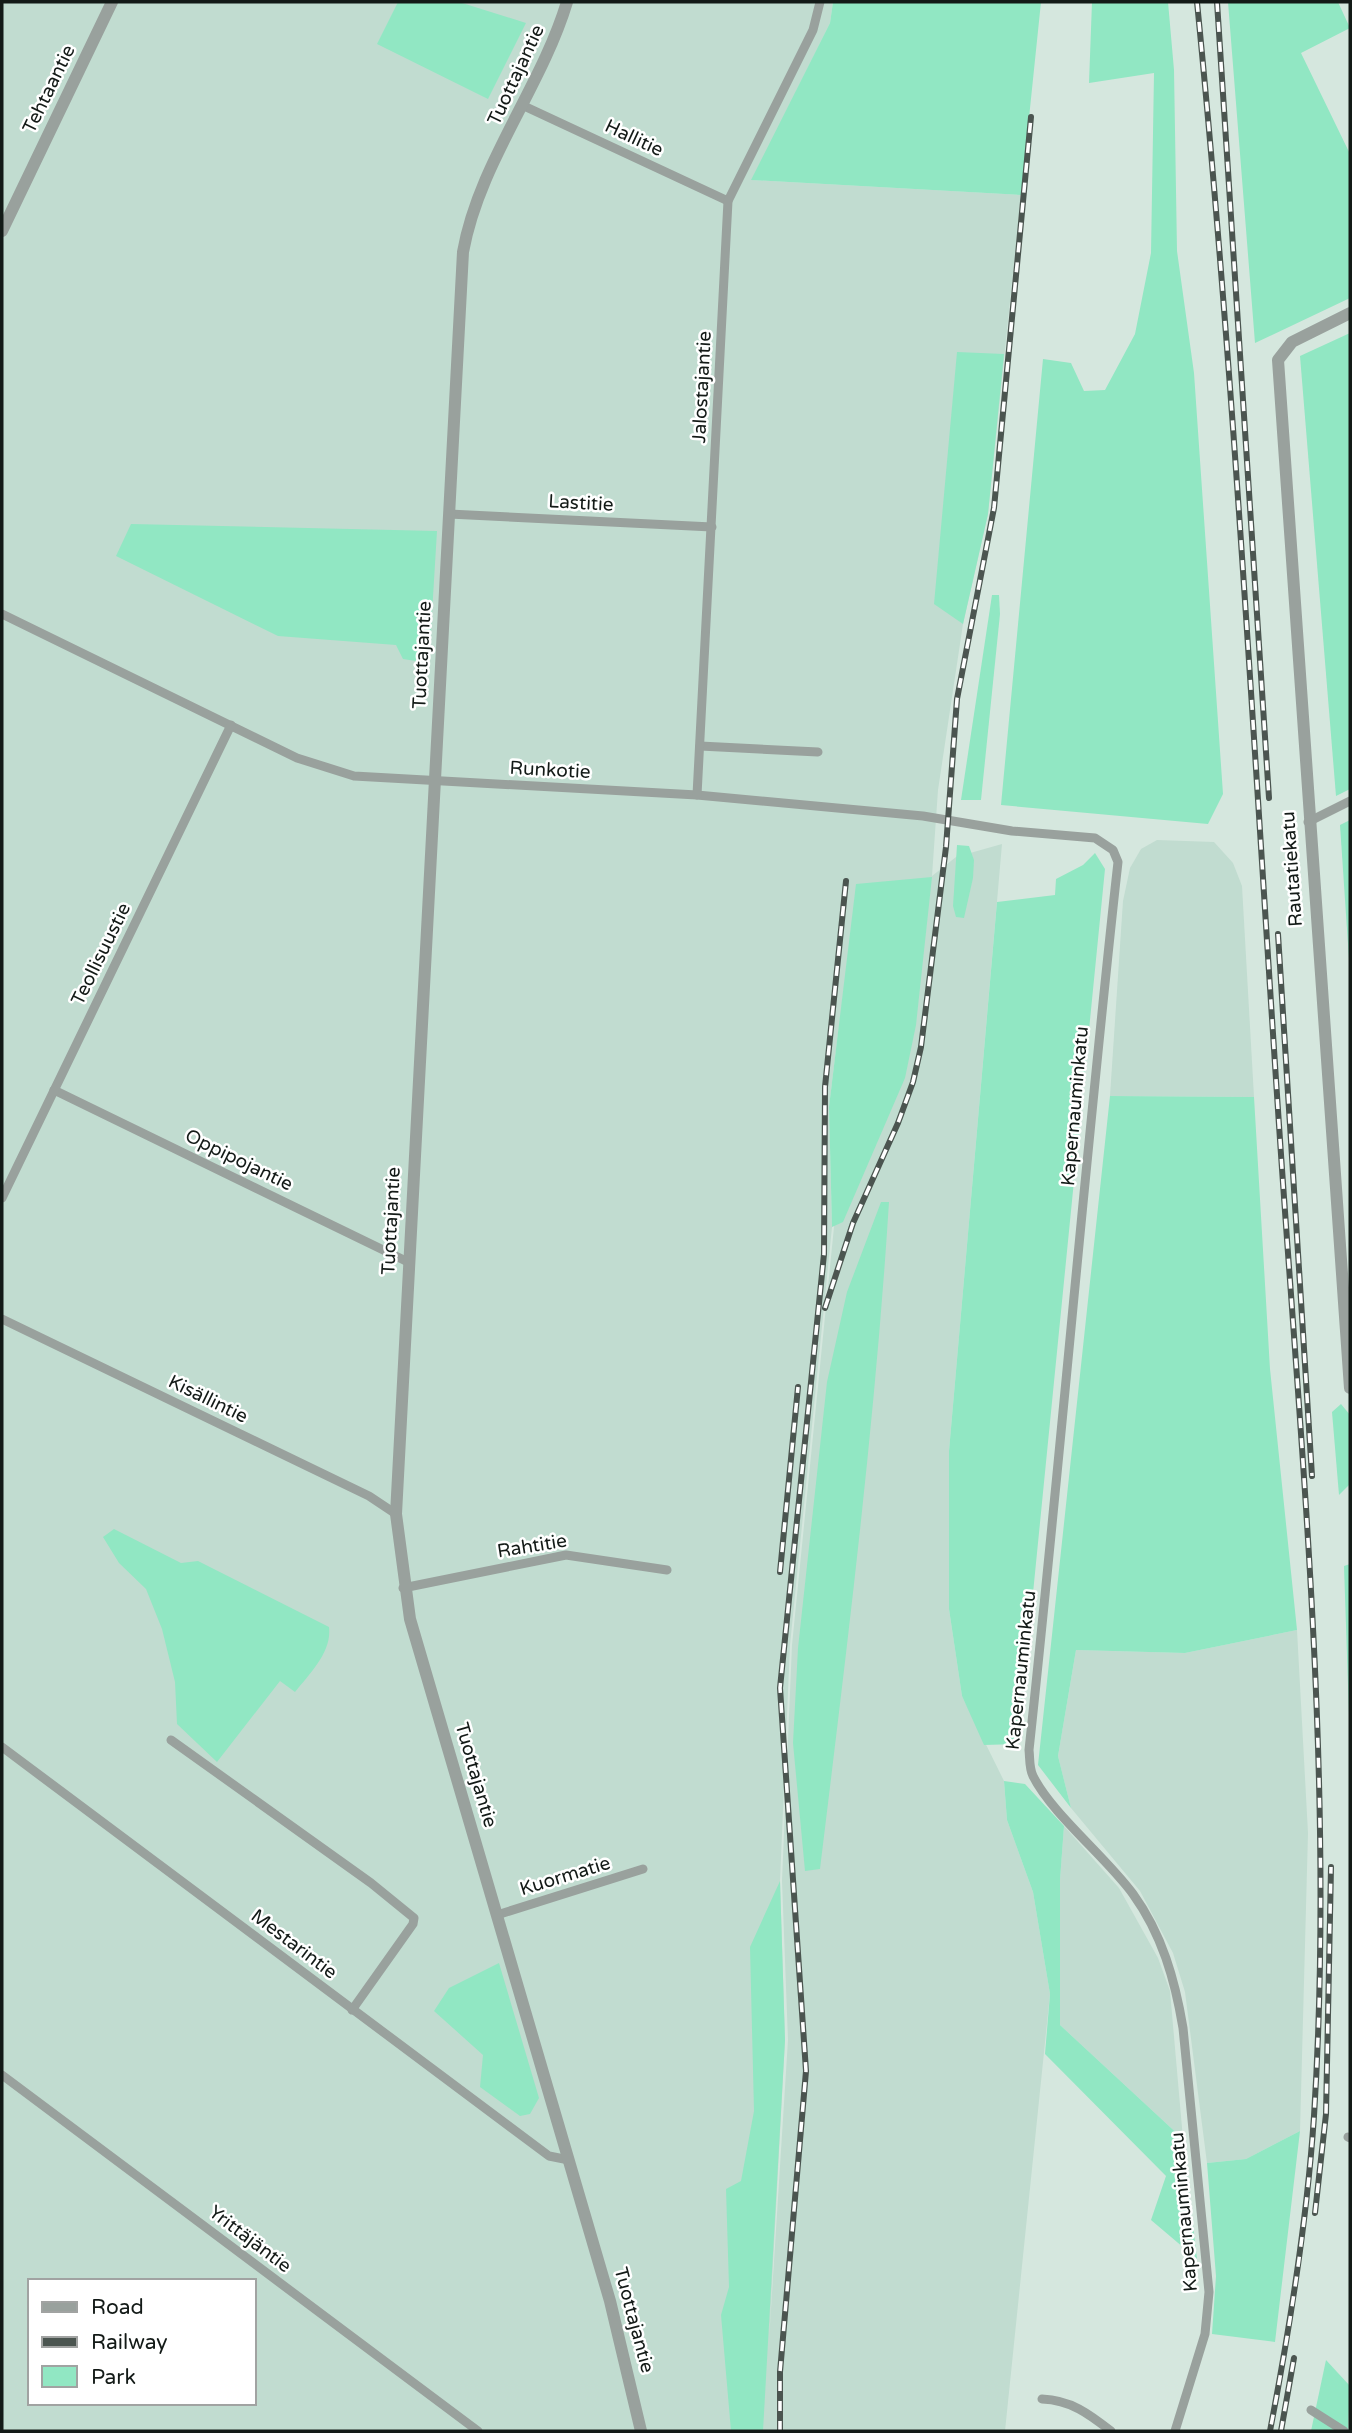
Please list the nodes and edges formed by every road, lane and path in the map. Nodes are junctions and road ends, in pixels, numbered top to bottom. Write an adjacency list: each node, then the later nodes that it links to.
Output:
1 (112, 2): 6 (street, Tehtaantie)
2 (567, 2): 4 (street, Tuottajantie)
3 (820, 2): 5 (street, Jalostajantie)
4 (524, 106): 5 (street, Hallitie); 8 (street, Tuottajantie)
5 (728, 201): 9 (street, Jalostajantie)
6 (2, 231)
7 (1350, 313): 17 (street, Rautatiekatu)
8 (449, 514): 9 (street, Lastitie); 14 (street, Tuottajantie)
9 (712, 527): 12 (street, Jalostajantie)
10 (2, 614): 11 (street, Runkotie)
11 (231, 725): 14 (street, Runkotie); 19 (street, Teollisuustie)
12 (700, 746): 13 (street); 15 (street, Jalostajantie)
13 (818, 752)
14 (435, 781): 15 (street, Runkotie); 21 (street, Tuottajantie)
15 (697, 795): 18 (street, Runkotie)
16 (1350, 801): 17 (street)
17 (1308, 822): 23 (street, Rautatiekatu)
18 (1118, 862): 39 (street, Kapernauminkatu)
19 (54, 1090): 20 (street, Teollisuustie); 21 (street, Oppipojantie)
20 (2, 1198)
21 (408, 1262): 24 (street, Tuottajantie)
22 (2, 1319): 24 (street, Kisällintie)
23 (1350, 1388)
24 (396, 1514): 26 (street, Tuottajantie)
25 (667, 1570): 26 (street, Rahtitie)
26 (403, 1588): 30 (street, Tuottajantie)
27 (171, 1740): 31 (street)
28 (2, 1747): 31 (street, Mestarintie)
29 (643, 1870): 30 (street, Kuormatie)
30 (497, 1915): 33 (street, Tuottajantie)
31 (352, 2010): 33 (street, Mestarintie)
32 (2, 2075): 36 (street, Yrittäjäntie)
33 (569, 2160): 37 (street, Tuottajantie)
34 (1042, 2399): 38 (street)
35 (1311, 2410): 40 (street)
36 (478, 2431)
37 (641, 2431)
38 (1111, 2431)
39 (1175, 2431)
40 (1344, 2431)

